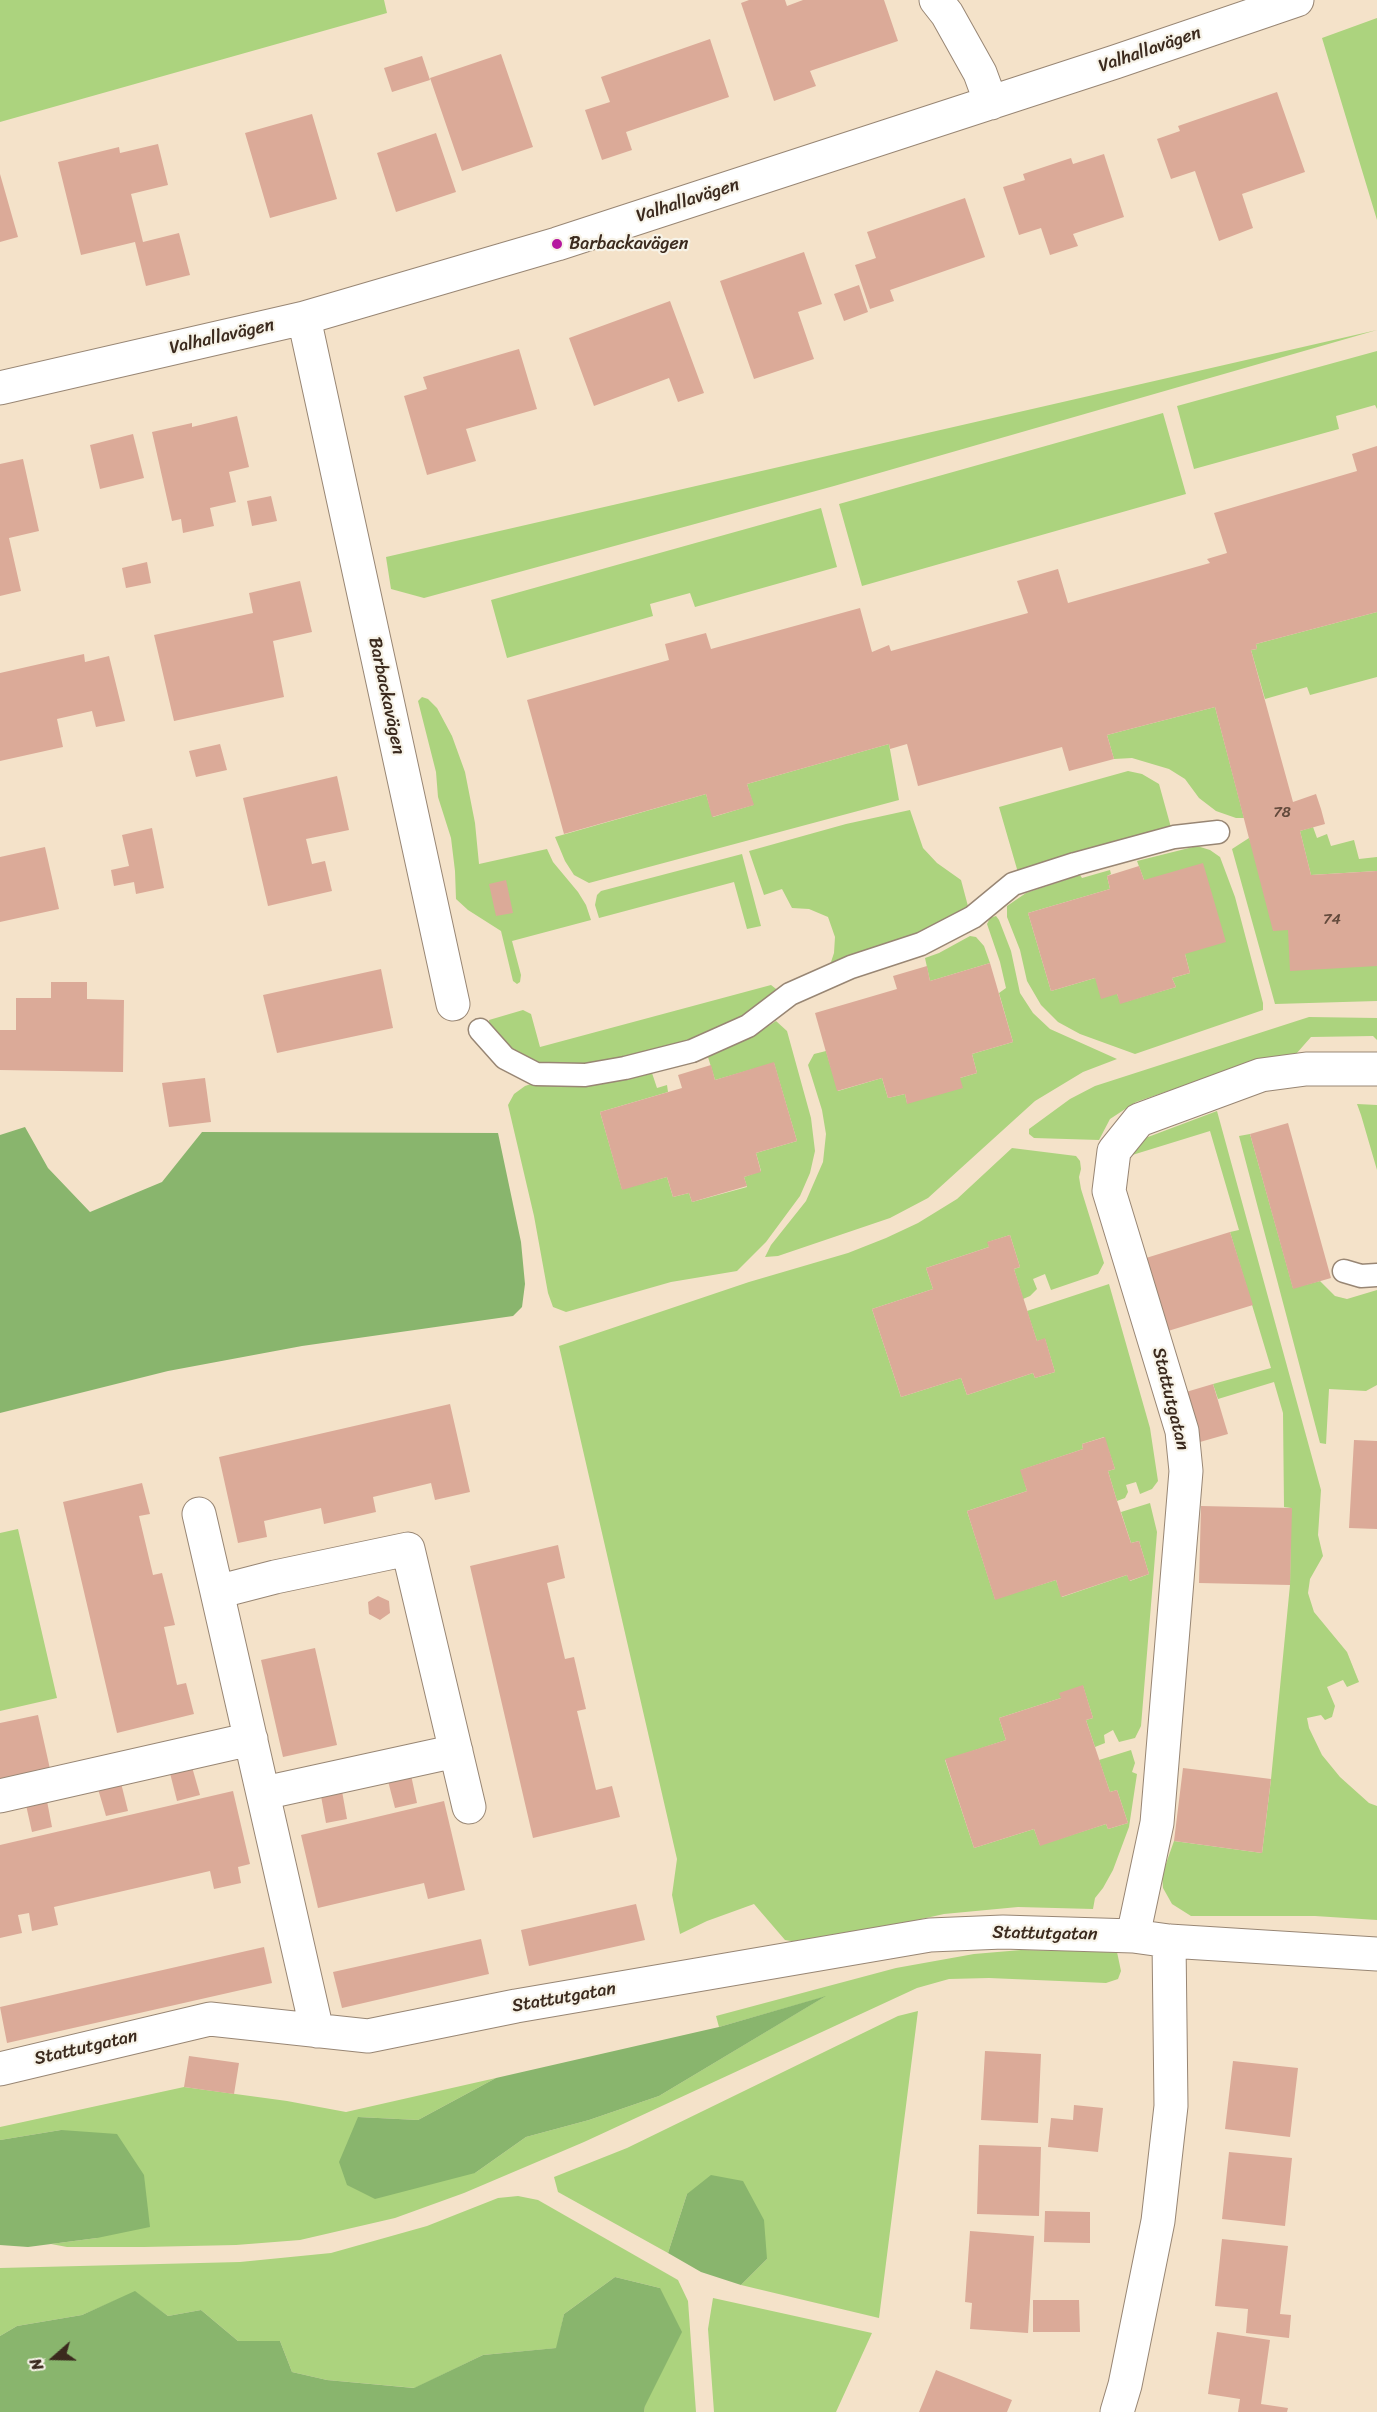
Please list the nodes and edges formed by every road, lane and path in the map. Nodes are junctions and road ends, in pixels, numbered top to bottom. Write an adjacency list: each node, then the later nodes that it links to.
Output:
1 (936, 0): 3 (street)
2 (1297, 0): 3 (street, Valhallavägen)
3 (991, 103): 4 (street, Valhallavägen)
4 (304, 318): 5 (street, Valhallavägen); 7 (street, Barbackavägen)
5 (0, 388)
6 (1218, 832): 8 (lane)
7 (453, 1004)
8 (480, 1030)
9 (1377, 1070): 19 (street, Stattutgatan)
10 (1344, 1271): 11 (lane)
11 (1377, 1275)
12 (199, 1514): 13 (street)
13 (218, 1592): 14 (street); 15 (street)
14 (251, 1739): 16 (street); 17 (street)
15 (456, 1751): 16 (street); 18 (street)
16 (264, 1793): 22 (street)
17 (0, 1796)
18 (469, 1807)
19 (1133, 1936): 20 (street, Stattutgatan); 22 (street, Stattutgatan)
20 (1169, 1941): 21 (street, Stattutgatan); 24 (street)
21 (1377, 1954)
22 (317, 2031): 23 (street, Stattutgatan)
23 (0, 2068)
24 (1117, 2412)

